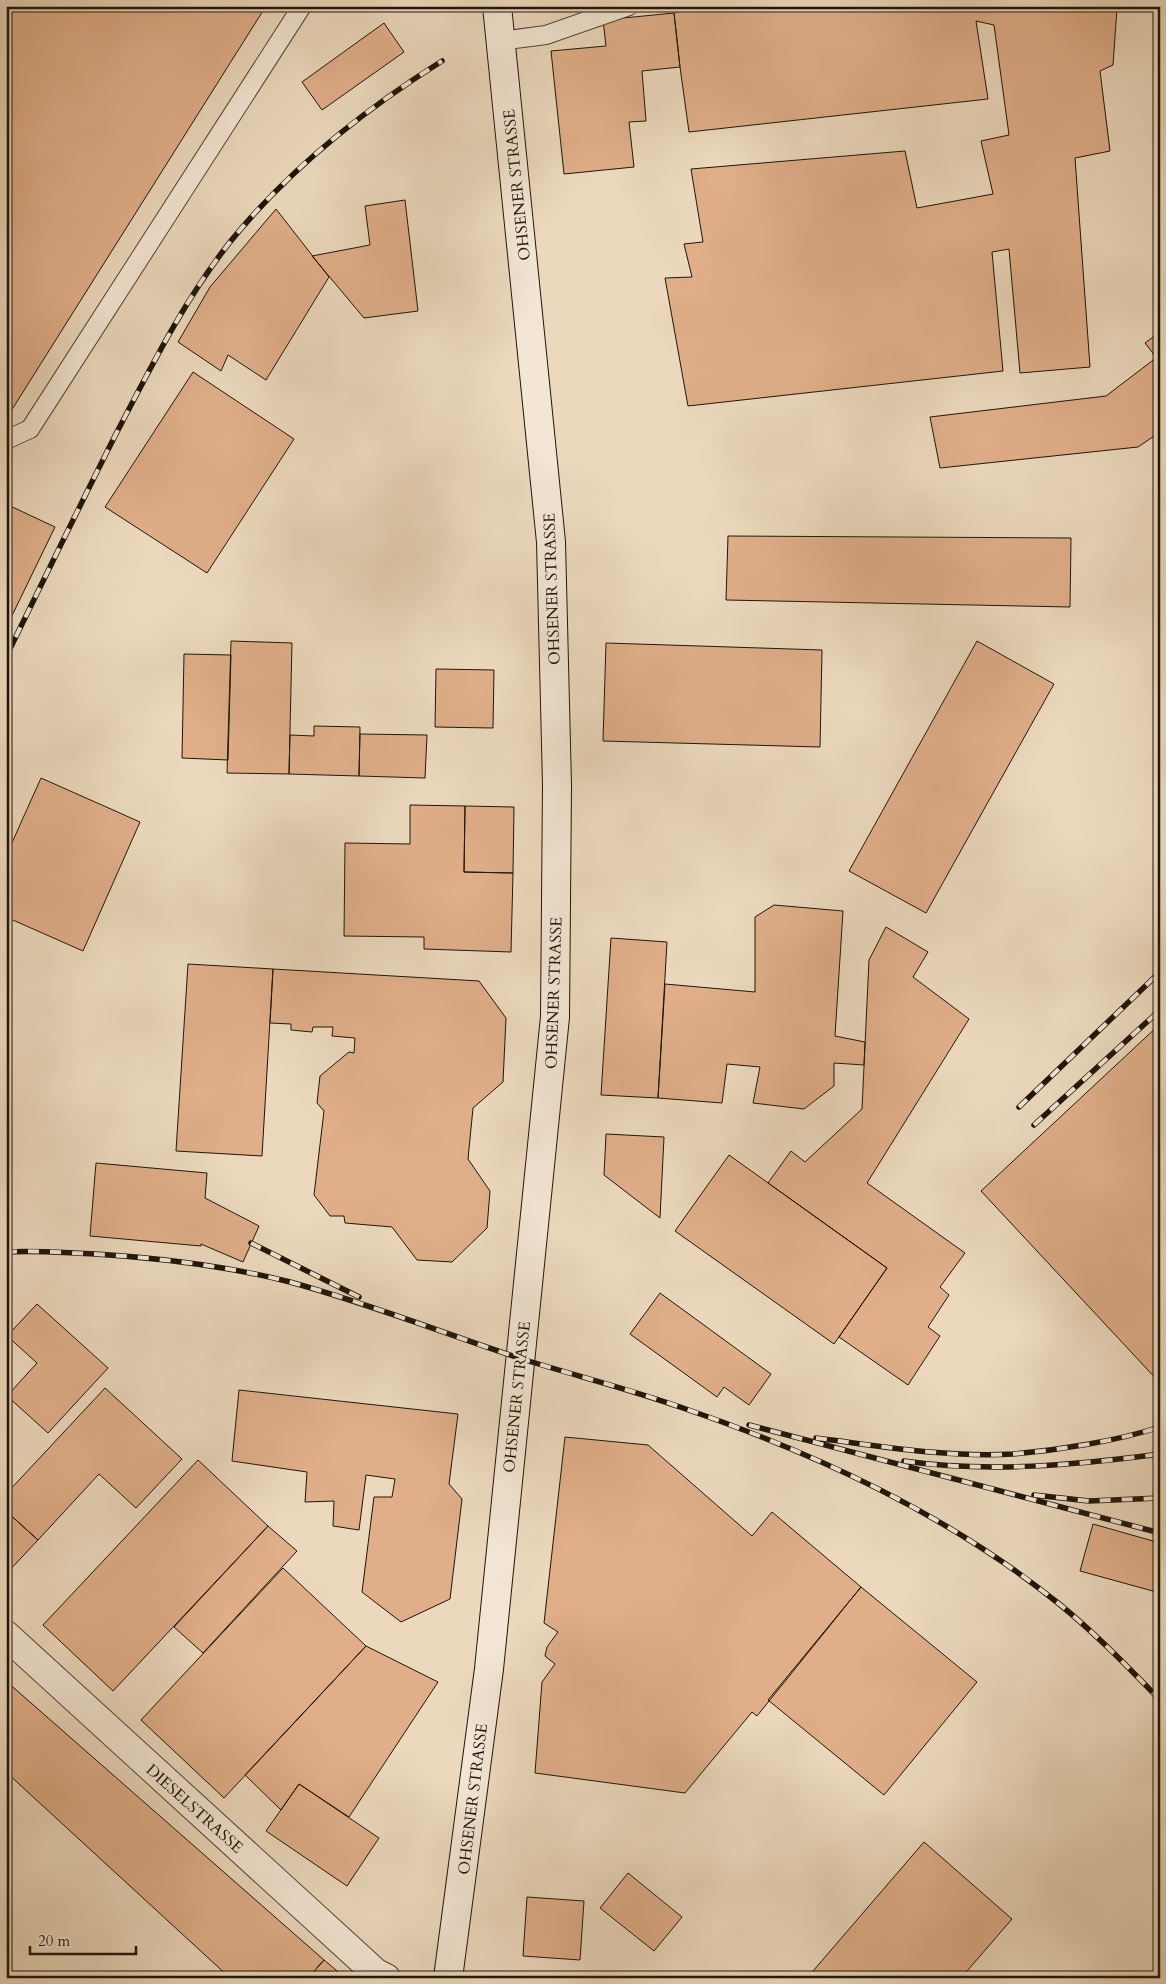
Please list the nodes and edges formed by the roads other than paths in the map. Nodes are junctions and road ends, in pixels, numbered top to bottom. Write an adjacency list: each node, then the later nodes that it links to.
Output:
1 (302, 6): 5 (lane)
2 (497, 6): 4 (main road, OHSENER STRASSE)
3 (629, 6): 4 (lane)
4 (500, 41): 8 (main road, OHSENER STRASSE)
5 (6, 440)
6 (6, 1635): 7 (main road, DIESELSTRASSE)
7 (386, 1978)
8 (448, 1978)

